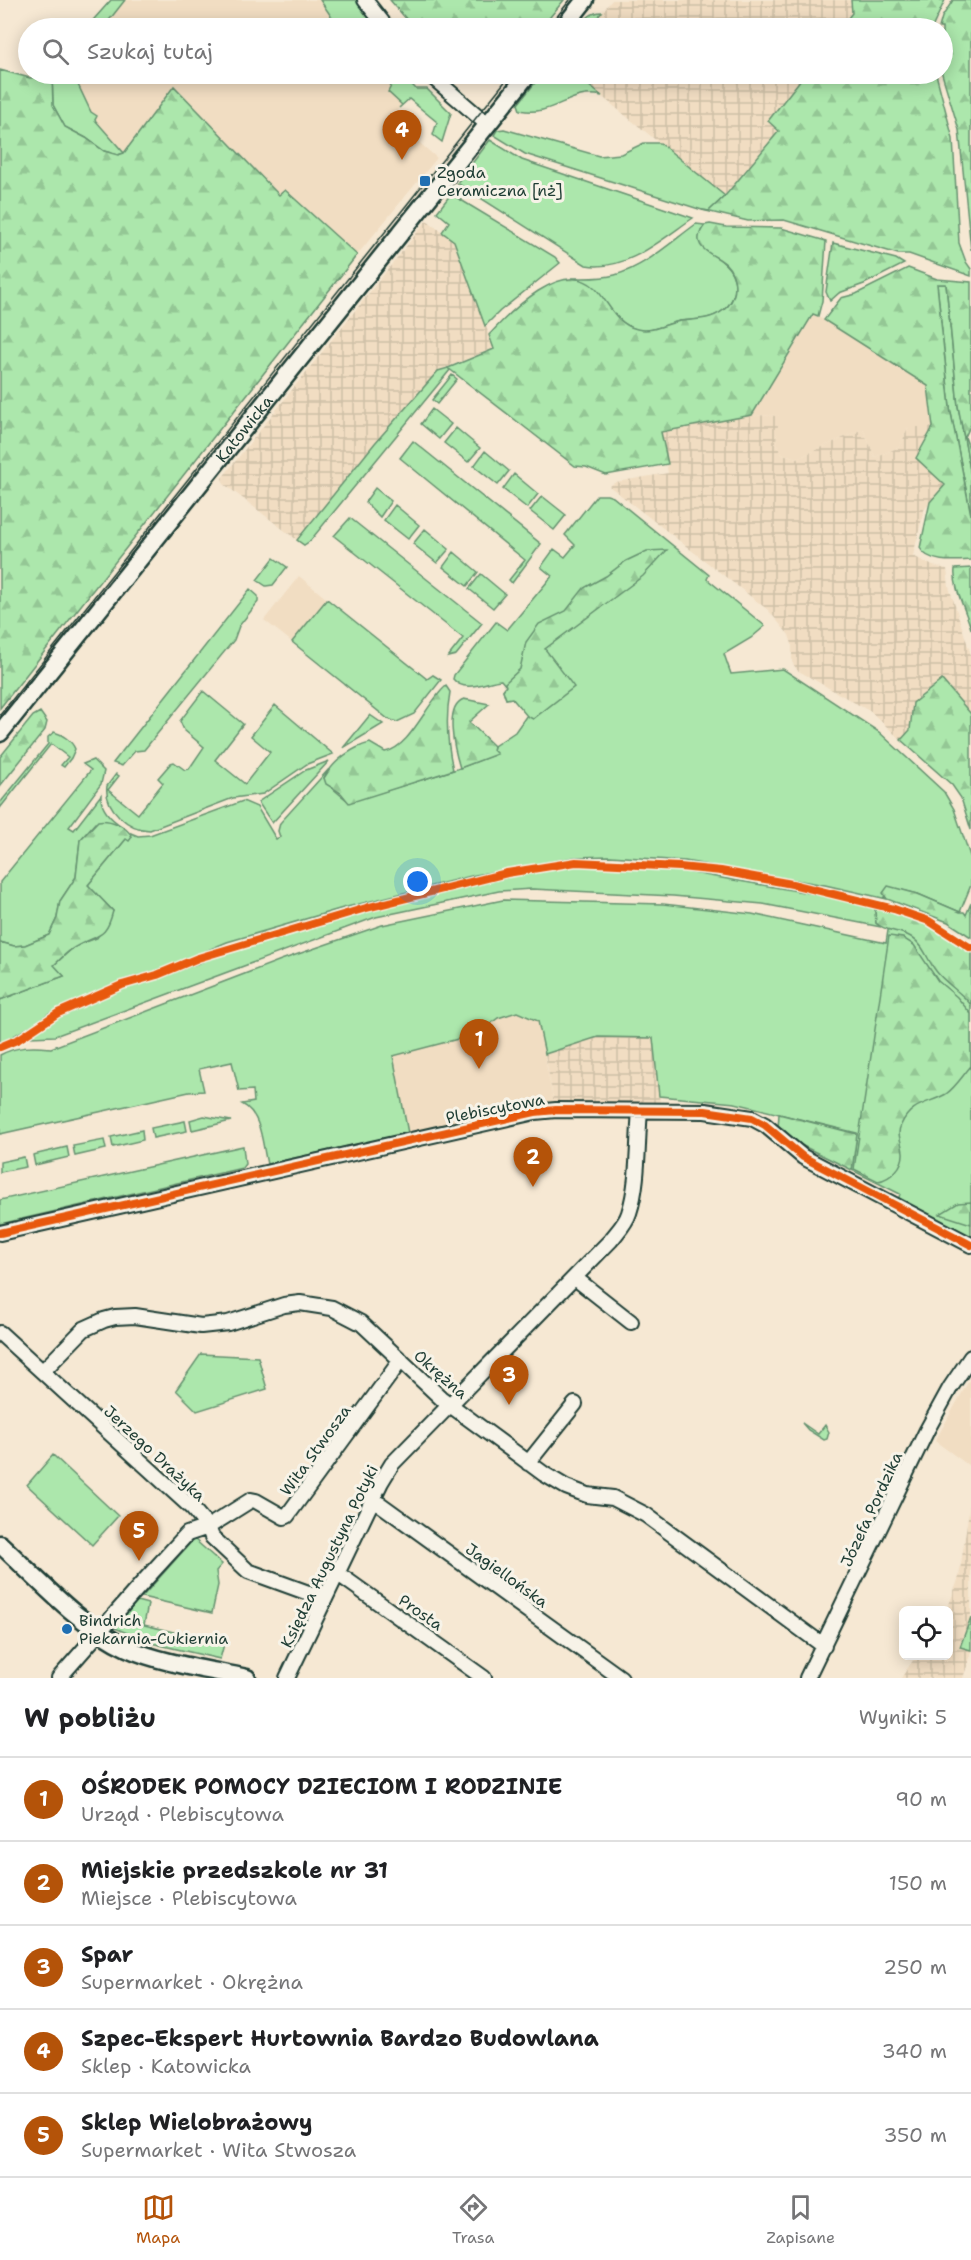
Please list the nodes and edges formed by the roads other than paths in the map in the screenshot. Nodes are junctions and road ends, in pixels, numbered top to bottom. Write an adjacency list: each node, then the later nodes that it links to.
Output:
1 (365, 0): 3 (street)
2 (585, 0): 4 (street)
3 (379, 18)
4 (570, 18)
5 (441, 84): 7 (street)
6 (520, 84): 7 (street, Katowicka)
7 (487, 124): 8 (street, Katowicka)
8 (0, 733)
9 (640, 1110): 10 (street, Plebiscytowa); 11 (street, Plebiscytowa); 12 (street, Księdza Augustyna Potyki)
10 (0, 1233)
11 (971, 1245)
12 (575, 1278): 13 (street); 19 (street, Księdza Augustyna Potyki)
13 (631, 1322)
14 (0, 1333): 17 (street, Jerzego Drażyka)
15 (971, 1357): 27 (street, Józefa Pordzika)
16 (400, 1360): 17 (street, Okrężna); 19 (street, Okrężna); 22 (street, Wita Stwosza)
17 (43, 1371): 22 (street, Jerzego Drażyka)
18 (575, 1404): 20 (street)
19 (455, 1408): 20 (street, Okrężna); 21 (street, Księdza Augustyna Potyki)
20 (528, 1463): 27 (street, Okrężna)
21 (372, 1501): 24 (street, Księdza Augustyna Potyki); 32 (street, Jagiellońska)
22 (208, 1527): 25 (street, Jerzego Drażyka); 26 (street, Wita Stwosza)
23 (0, 1544): 26 (street)
24 (338, 1573): 25 (street, Księdza Augustyna Potyki); 31 (street, Prosta)
25 (325, 1599): 30 (street, Księdza Augustyna Potyki)
26 (99, 1632): 28 (street, Wita Stwosza); 29 (street)
27 (824, 1646): 33 (street, Józefa Pordzika)
28 (58, 1678)
29 (247, 1678)
30 (287, 1678)
31 (484, 1678)
32 (621, 1678)
33 (807, 1678)

